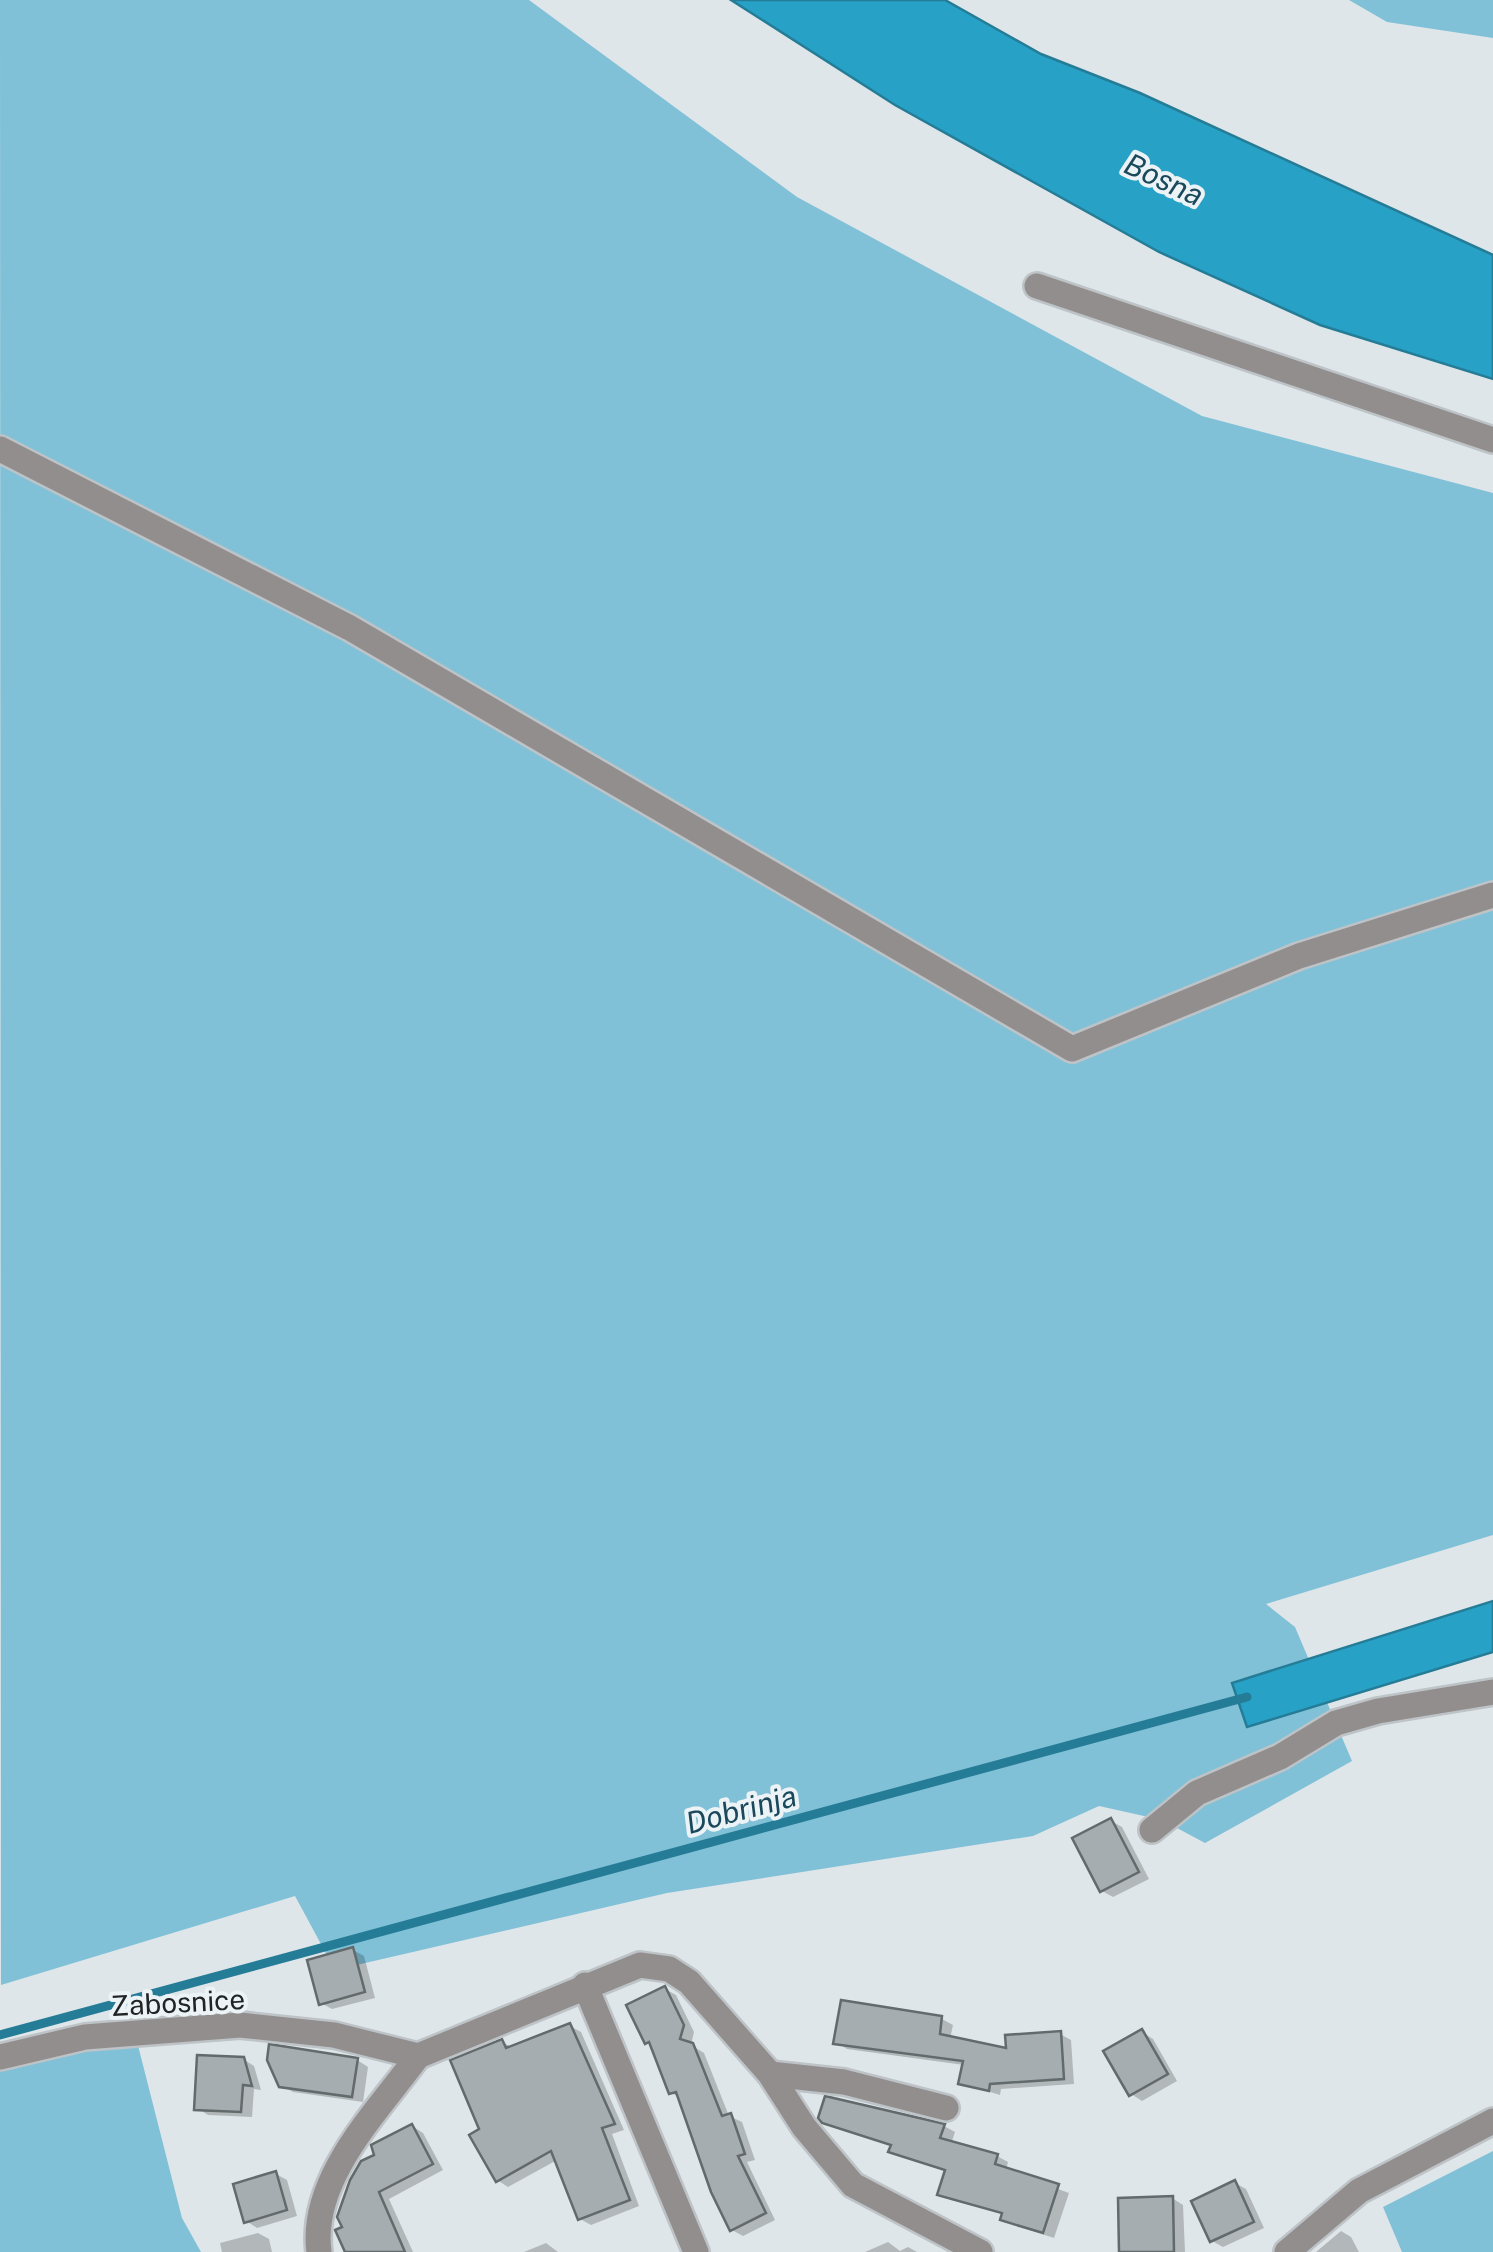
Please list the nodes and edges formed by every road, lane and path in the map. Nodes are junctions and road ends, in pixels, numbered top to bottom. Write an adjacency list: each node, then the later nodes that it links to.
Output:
1 (1037, 286): 2 (street)
2 (1493, 440)
3 (0, 449): 4 (street)
4 (1493, 895)
5 (1493, 1692): 6 (street)
6 (1152, 1830)
7 (585, 1985): 8 (street); 10 (street); 15 (street)
8 (418, 2056): 9 (street, Zabosnice); 14 (street)
9 (0, 2058)
10 (770, 2074): 11 (street); 13 (street)
11 (946, 2108)
12 (1493, 2121): 16 (street)
13 (972, 2250)
14 (319, 2252)
15 (696, 2252)
16 (1287, 2252)

